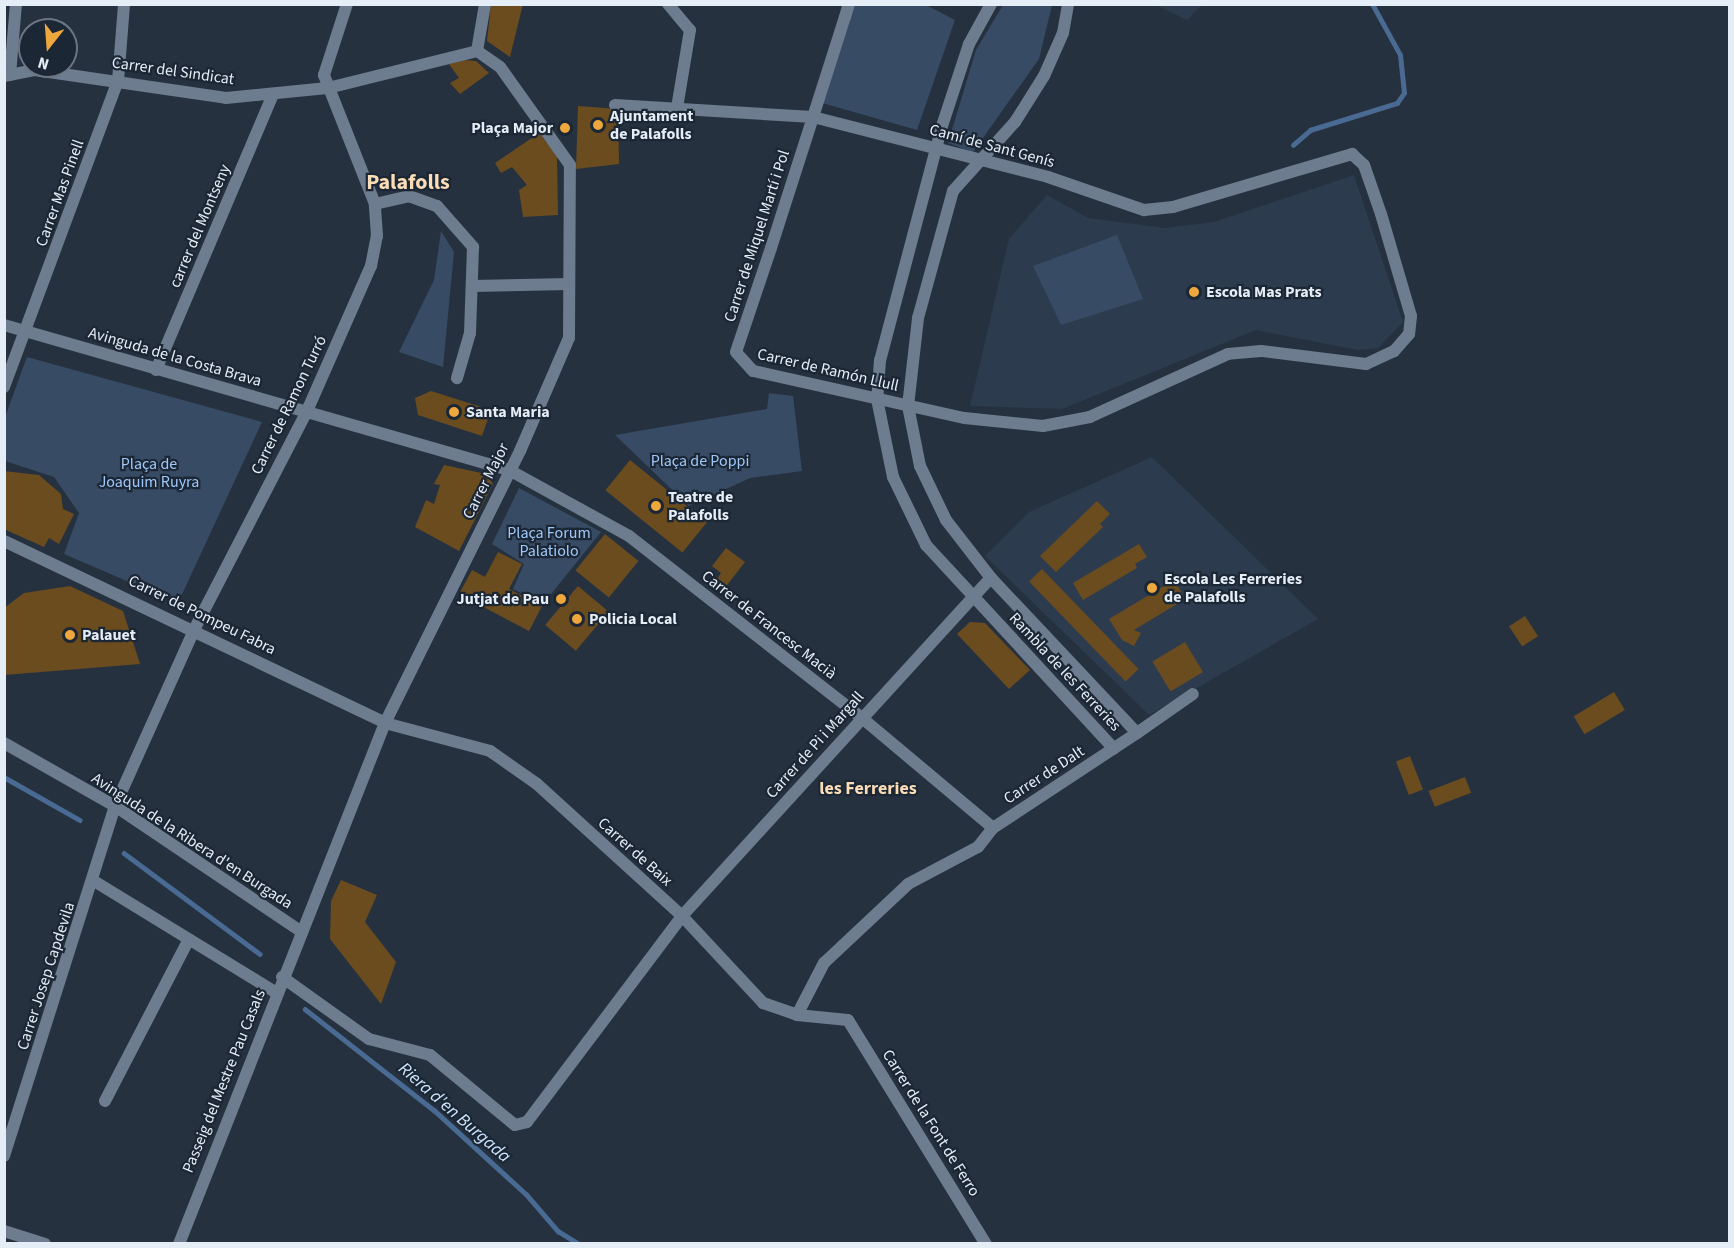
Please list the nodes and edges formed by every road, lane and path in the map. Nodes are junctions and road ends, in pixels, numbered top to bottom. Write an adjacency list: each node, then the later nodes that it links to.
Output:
1 (16, 4): 10 (street)
2 (124, 4): 11 (street, Carrer Mas Pinell)
3 (347, 4): 12 (street, Carrer de Ramon Turró)
4 (485, 4): 9 (street)
5 (668, 4): 15 (street)
6 (849, 4): 16 (street, Carrer de Miquel Martí i Pol)
7 (991, 4): 17 (street, Rambla de les Ferreries)
8 (1068, 4): 19 (street, Rambla de les Ferreries)
9 (477, 51): 12 (street, Carrer del Sindicat); 21 (street, Carrer Major)
10 (7, 75): 11 (street, Carrer del Sindicat)
11 (118, 81): 13 (street, Carrer del Sindicat); 24 (street, Carrer Mas Pinell)
12 (328, 88): 13 (street, Carrer del Sindicat); 20 (street, Carrer de Ramon Turró)
13 (273, 95): 26 (street, carrer del Montseny)
14 (615, 105): 15 (street, Camí de Sant Genís)
15 (677, 108): 16 (street, Camí de Sant Genís)
16 (813, 117): 17 (street, Camí de Sant Genís); 25 (street, Carrer de Miquel Martí i Pol)
17 (939, 148): 19 (street, Camí de Sant Genís); 29 (street, Rambla de les Ferreries)
18 (1352, 154): 19 (street, Camí de Sant Genís); 30 (street, Carrer de Ramón Llull)
19 (975, 160): 30 (street, Rambla de les Ferreries)
20 (375, 204): 22 (street); 31 (street, Carrer de Ramon Turró)
21 (569, 284): 22 (street); 32 (street, Carrer Major)
22 (472, 286): 27 (street)
23 (4, 325): 24 (street, Avinguda de la Costa Brava)
24 (27, 331): 26 (street, Avinguda de la Costa Brava); 28 (street, Carrer Mas Pinell)
25 (741, 364): 29 (street, Carrer de Ramón Llull)
26 (156, 370): 31 (street, Avinguda de la Costa Brava)
27 (457, 378)
28 (4, 387)
29 (877, 399): 30 (street, Carrer de Ramón Llull); 35 (street, Rambla de les Ferreries)
30 (908, 406): 34 (street, Rambla de les Ferreries)
31 (307, 411): 32 (street, Avinguda de la Costa Brava); 36 (street, Carrer de Ramon Turró)
32 (509, 470): 38 (street, Carrer de Francesc Macià); 39 (street, Carrer Major)
33 (4, 541): 36 (street, Carrer de Pompeu Fabra)
34 (992, 578): 35 (street, Carrer de Pi i Margall); 40 (street, Rambla de les Ferreries)
35 (972, 596): 38 (street, Carrer de Pi i Margall); 42 (street, Rambla de les Ferreries)
36 (195, 628): 39 (street, Carrer de Pompeu Fabra); 43 (street, Carrer de Ramon Turró)
37 (1192, 694): 40 (street)
38 (862, 718): 44 (street, Carrer de Francesc Macià); 46 (street, Carrer de Pi i Margall)
39 (385, 723): 46 (street, Carrer de Baix); 47 (street, Carrer Major)
40 (1137, 732): 42 (street, Rambla de les Ferreries)
41 (4, 743): 43 (street, Avinguda de la Ribera d'en Burgada)
42 (1114, 749): 44 (street, Carrer de Dalt)
43 (115, 806): 45 (street, Carrer Josep Capdevila); 47 (street, Avinguda de la Ribera d'en Burgada)
44 (993, 828): 51 (street, Carrer de Dalt)
45 (94, 881): 48 (street); 54 (street, Carrer Josep Capdevila)
46 (682, 916): 49 (street, Carrer de Pi i Margall); 51 (street, Carrer de Baix)
47 (299, 930): 49 (street, Passeig del Mestre Pau Casals)
48 (189, 939): 50 (street); 53 (street)
49 (282, 977): 50 (street, Passeig del Mestre Pau Casals)
50 (277, 993): 57 (street, Passeig del Mestre Pau Casals)
51 (797, 1015): 52 (street, Carrer de Baix)
52 (849, 1020): 58 (street, Carrer de la Font de Ferro)
53 (105, 1101)
54 (4, 1156)
55 (4, 1231): 56 (street)
56 (45, 1244)
57 (179, 1244)
58 (986, 1244)

